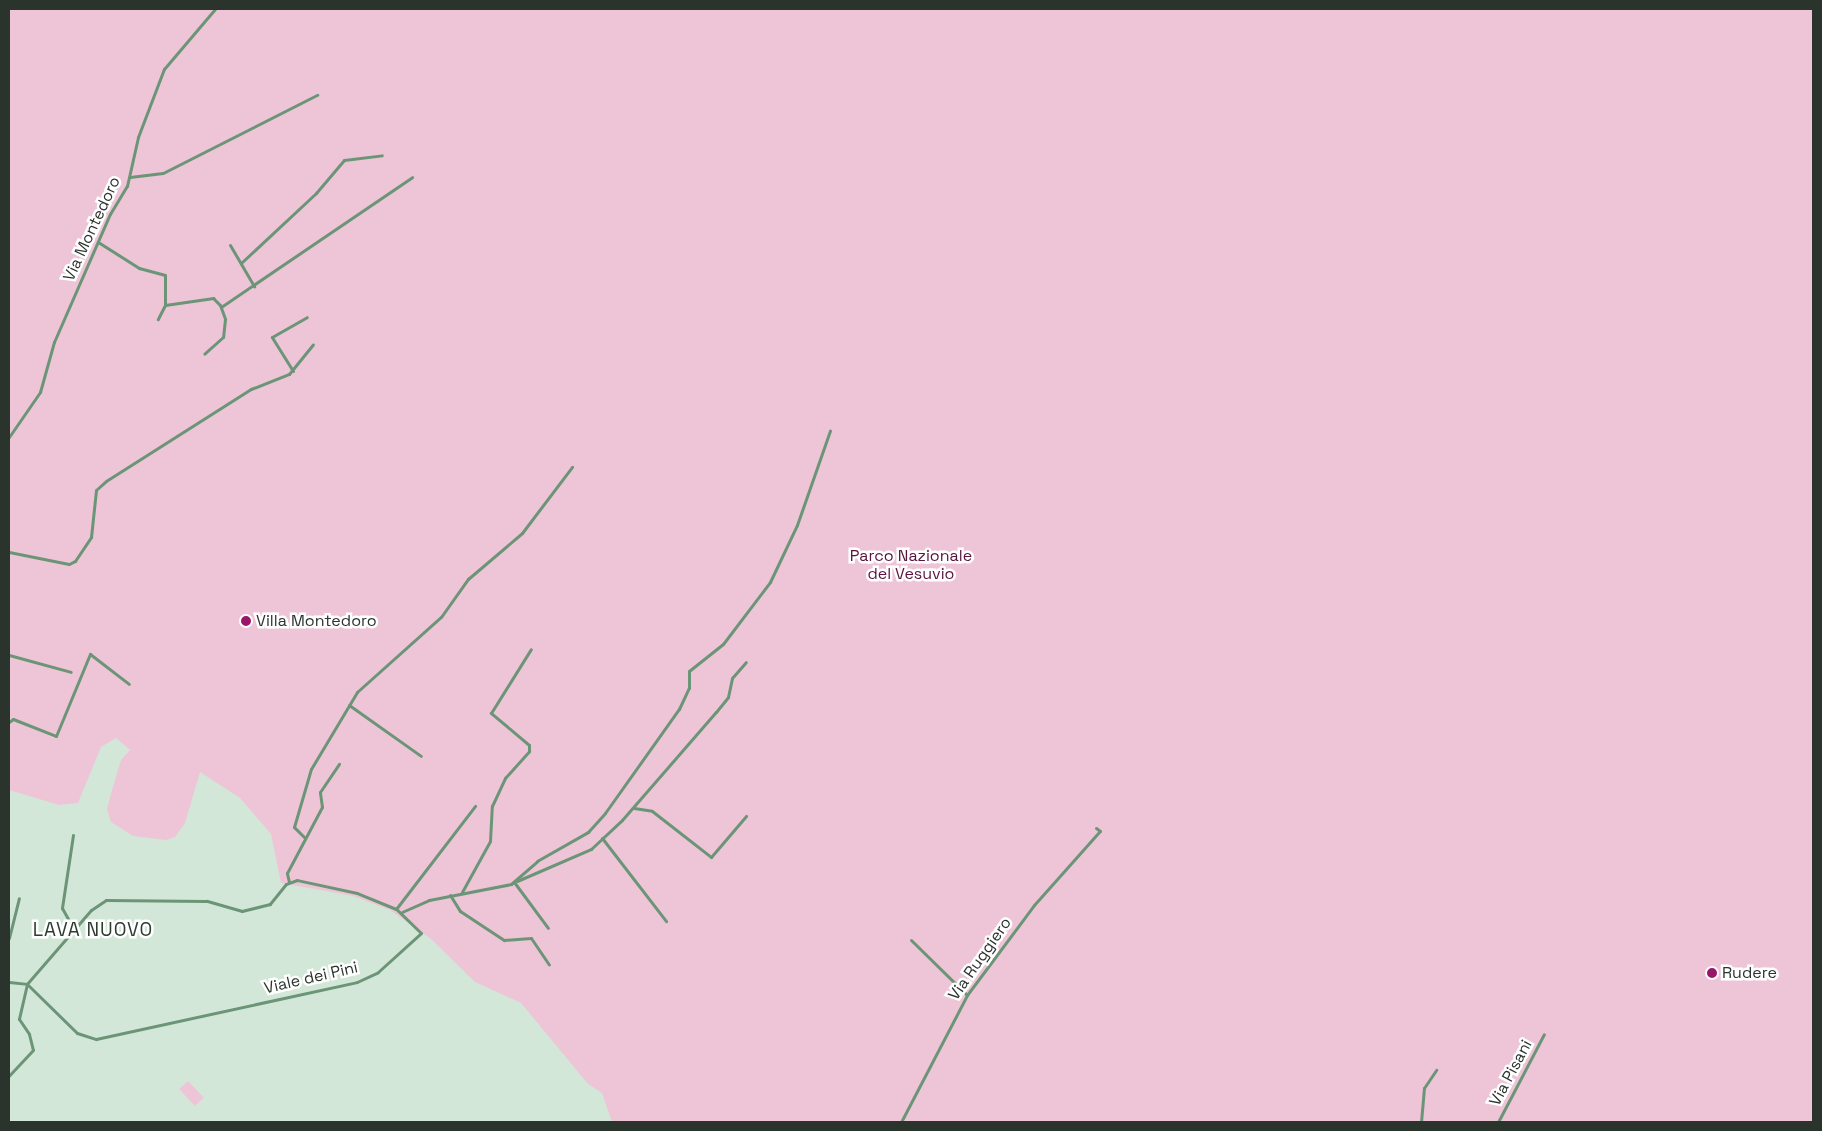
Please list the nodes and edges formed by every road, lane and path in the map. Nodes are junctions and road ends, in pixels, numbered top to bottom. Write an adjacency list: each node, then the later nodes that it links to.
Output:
1 (215, 9): 4 (street, Via Montedoro)
2 (317, 95): 4 (street)
3 (382, 155): 8 (street)
4 (130, 177): 6 (street, Via Montedoro)
5 (412, 177): 9 (street)
6 (98, 242): 10 (street); 18 (street, Via Montedoro)
7 (230, 245): 8 (street)
8 (241, 262): 9 (street)
9 (254, 286): 11 (street)
10 (164, 305): 11 (street); 13 (street)
11 (221, 307): 15 (street)
12 (307, 317): 16 (street)
13 (158, 319)
14 (313, 344): 16 (street)
15 (204, 354)
16 (293, 370): 20 (street)
17 (830, 431): 38 (street)
18 (9, 437)
19 (572, 466): 26 (street)
20 (9, 552)
21 (530, 649): 39 (street)
22 (9, 655): 24 (street)
23 (746, 662): 31 (street)
24 (71, 672)
25 (128, 684): 27 (street)
26 (349, 705): 28 (street); 35 (street)
27 (9, 722)
28 (421, 756)
29 (339, 764): 35 (street)
30 (475, 806): 42 (street)
31 (633, 808): 32 (street); 36 (street)
32 (746, 816)
33 (1096, 828): 52 (street, Via Ruggiero)
34 (73, 835): 46 (street)
35 (304, 837): 37 (street)
36 (602, 838): 38 (street); 44 (street)
37 (289, 882): 42 (street, Viale dei Pini); 46 (street)
38 (515, 882): 39 (street); 45 (street)
39 (462, 893): 40 (street)
40 (450, 895): 43 (street); 49 (street)
41 (19, 898): 47 (street)
42 (396, 909): 43 (street, Viale dei Pini)
43 (401, 912): 51 (street, Viale dei Pini)
44 (666, 920)
45 (548, 928)
46 (74, 930): 51 (street)
47 (9, 938)
48 (911, 940): 52 (street)
49 (549, 965)
50 (9, 982): 51 (street)
51 (27, 984): 55 (street)
52 (967, 994): 56 (street, Via Ruggiero)
53 (1544, 1034): 58 (street, Via Pisani)
54 (1436, 1070): 57 (street)
55 (9, 1076)
56 (902, 1122)
57 (1420, 1122)
58 (1498, 1122)

